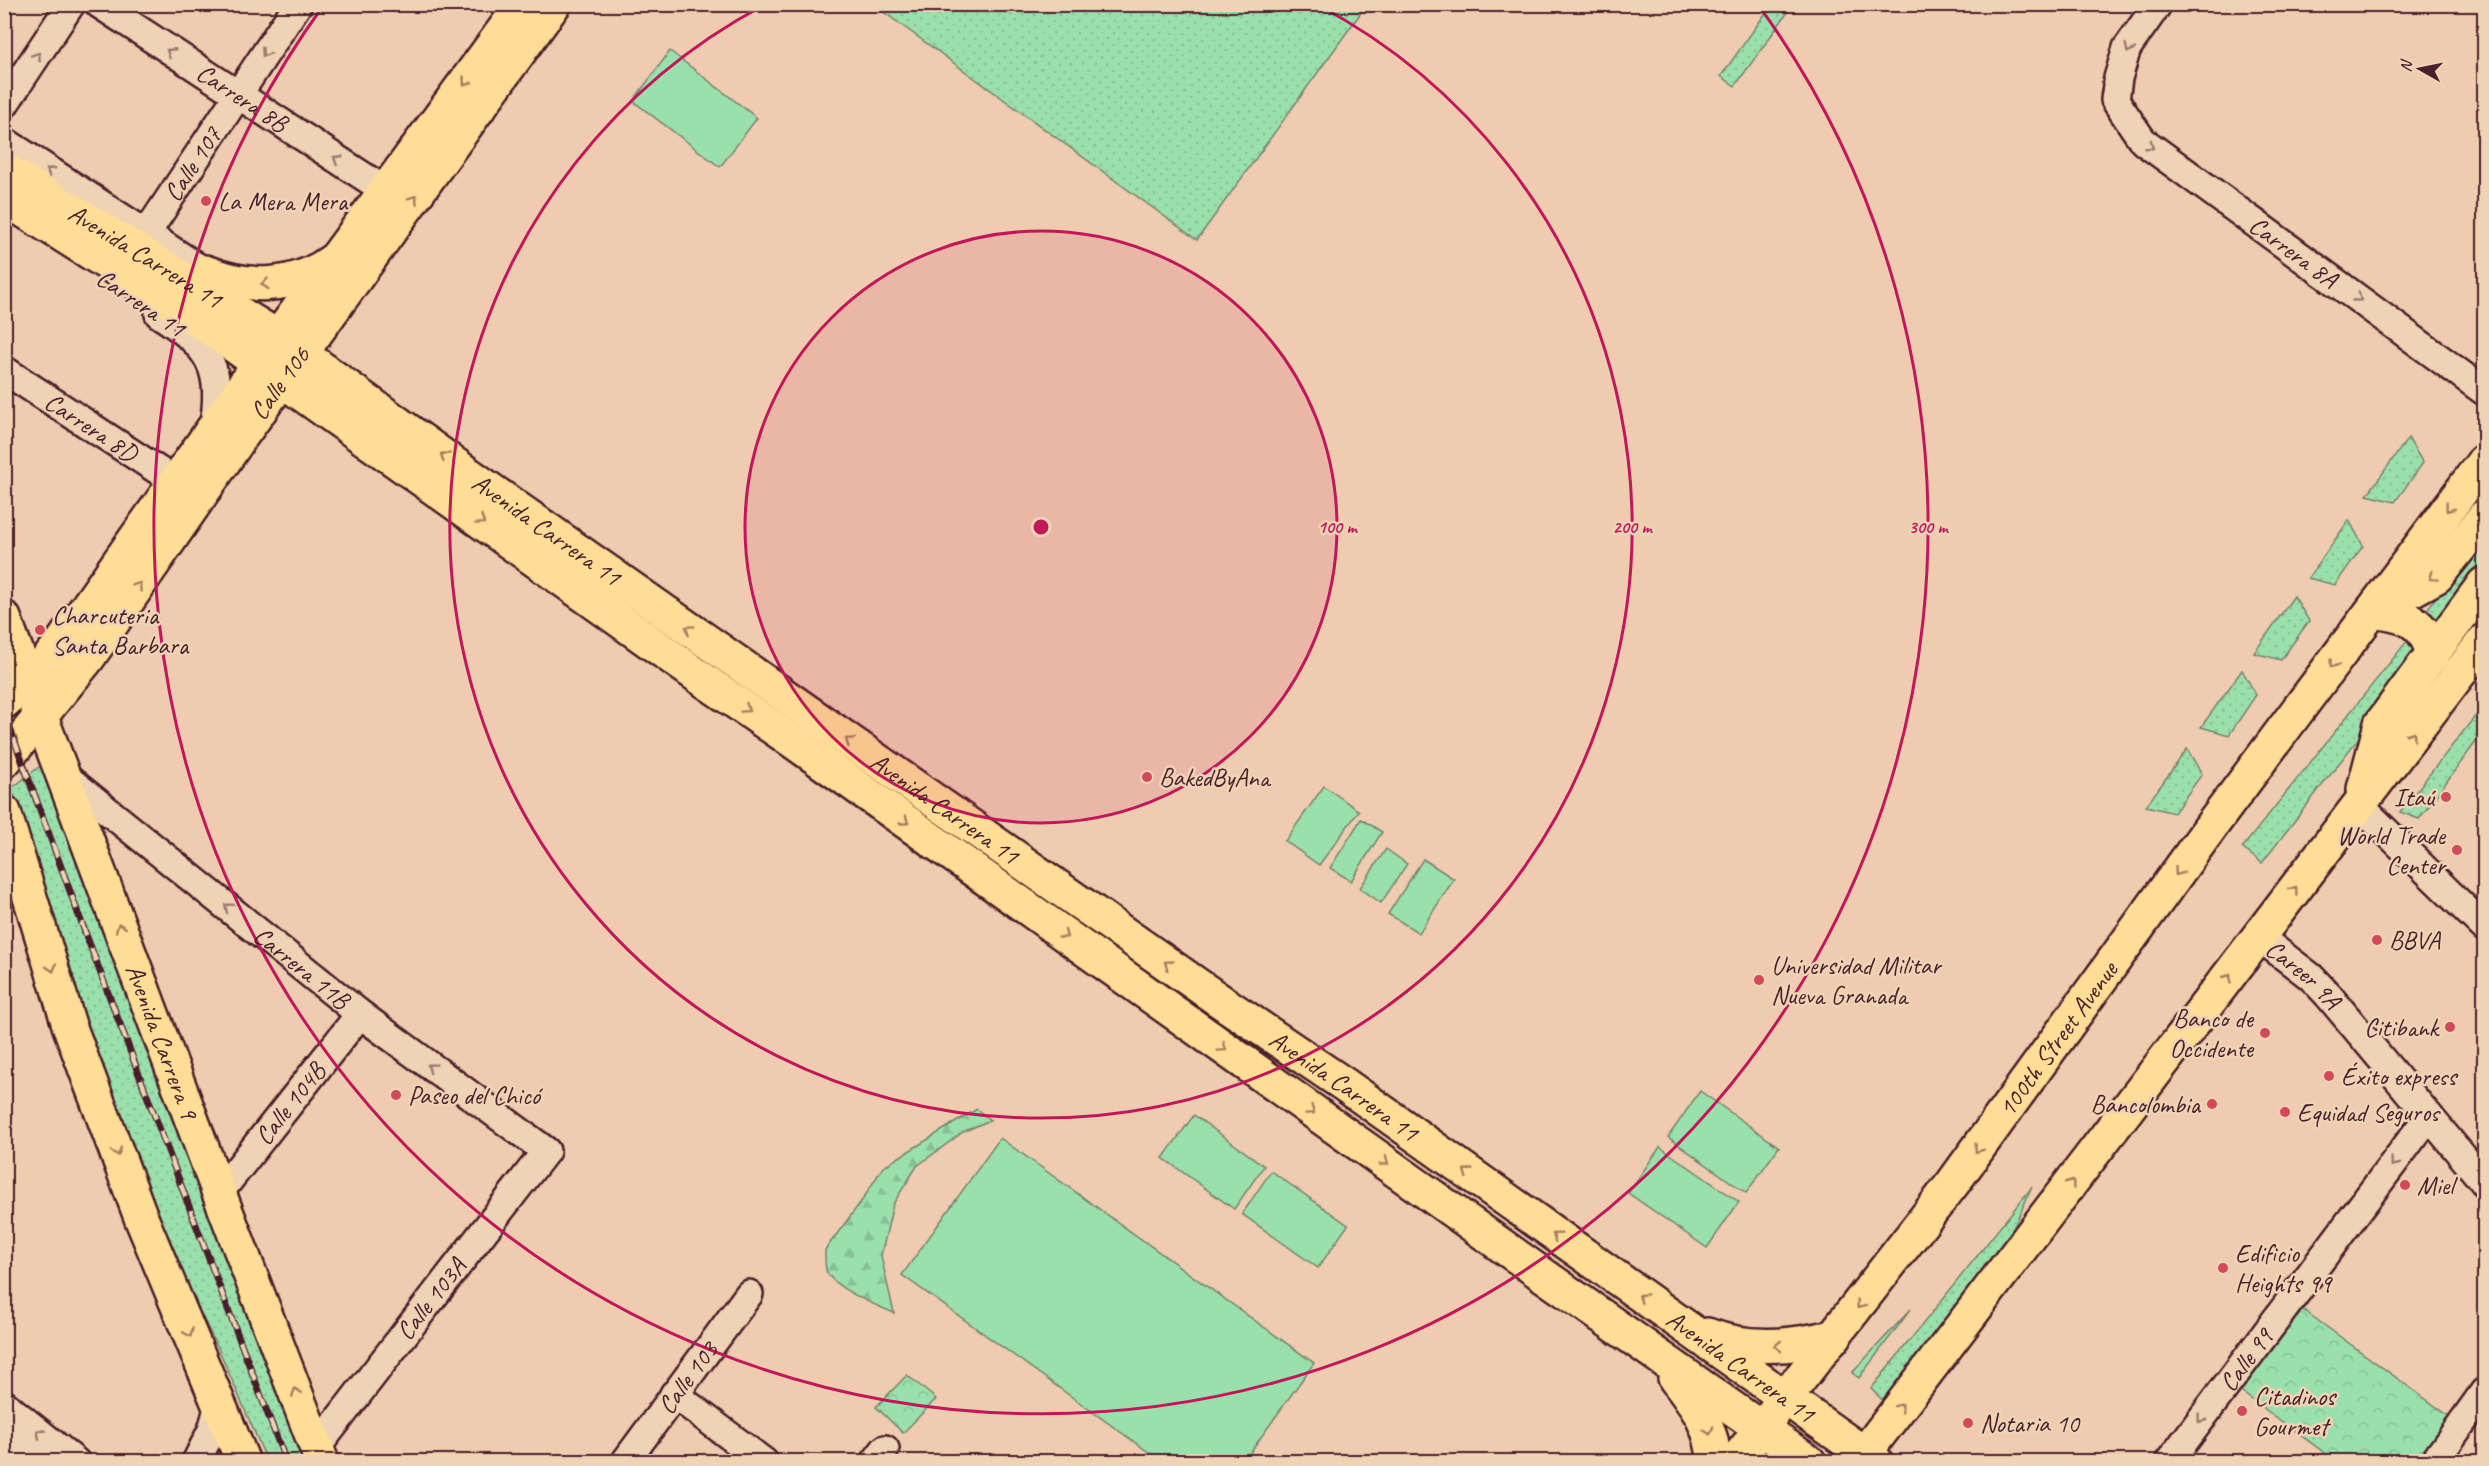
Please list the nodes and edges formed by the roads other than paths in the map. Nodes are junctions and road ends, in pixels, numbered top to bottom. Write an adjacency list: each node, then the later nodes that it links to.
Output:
1 (71, 4): 7 (street, one-way to 1)
2 (99, 4): 6 (street, Carrera 8B, one-way to 2)
3 (298, 4): 6 (street, Calle 107, one-way to 6)
4 (2158, 4): 22 (street, Carrera 8A, one-way to 22)
5 (530, 8): 10 (main road, Calle 106, one-way to 10); 17 (main road, Calle 106, one-way to 5)
6 (237, 95): 10 (street, Carrera 8B, one-way to 6); 14 (street, Calle 107)
7 (4, 105)
8 (4, 141): 14 (street, one-way to 8)
9 (4, 169): 13 (main road, Avenida Carrera 11)
10 (386, 191): 15 (main road, Calle 106)
11 (4, 198): 13 (main road, Avenida Carrera 11)
12 (4, 214): 26 (street, Carrera 11)
13 (60, 217): 18 (main road, Avenida Carrera 11); 19 (main road, Avenida Carrera 11)
14 (146, 234): 16 (street)
15 (339, 256): 16 (main road, one-way to 16); 19 (main road, Calle 106)
16 (205, 272): 19 (street)
17 (333, 311): 19 (main road, Calle 106); 23 (main road)
18 (206, 325): 21 (main road, Avenida Carrera 11); 24 (main road)
19 (290, 345): 21 (main road, Calle 106); 23 (main road, Avenida Carrera 11)
20 (4, 370): 28 (street, Carrera 8D)
21 (272, 372): 24 (main road, Calle 106); 25 (main road, Avenida Carrera 11); 26 (main road, Calle 106)
22 (2484, 390)
23 (361, 396): 51 (main road, Avenida Carrera 11, one-way to 23)
24 (231, 404): 26 (main road, Calle 106)
25 (331, 415): 26 (main road); 53 (main road, Avenida Carrera 11, one-way to 53)
26 (227, 433): 28 (main road, Calle 106); 36 (main road, Calle 106, one-way to 26)
27 (2484, 461): 31 (main road, 100th Street Avenue, one-way to 31)
28 (176, 482): 35 (main road, Calle 106)
29 (2484, 517): 31 (main road, 100th Street Avenue, one-way to 31)
30 (2478, 593): 33 (main road); 34 (main road)
31 (2372, 611): 34 (main road); 52 (main road, 100th Street Avenue, one-way to 52)
32 (4, 618): 35 (main road, Avenida Carrera 9)
33 (2476, 651): 39 (main road, one-way to 33)
34 (2433, 655): 39 (main road)
35 (16, 692): 36 (main road, Avenida Carrera 9)
36 (41, 717): 37 (main road, Calle 106); 38 (main road, Avenida Carrera 9)
37 (4, 761)
38 (62, 774): 45 (street, Carrera 11B, one-way to 38); 49 (main road, Avenida Carrera 9, one-way to 38)
39 (2359, 805): 43 (street); 44 (main road, one-way to 39)
40 (4, 812): 42 (main road)
41 (4, 868): 42 (main road)
42 (38, 922): 58 (main road, one-way to 58)
43 (2484, 927)
44 (2259, 937): 46 (street, Career 9A); 62 (main road, one-way to 44)
45 (360, 1014): 47 (street, Carrera 11B, one-way to 45); 49 (street, Calle 104B)
46 (2429, 1116): 48 (street, Career 9A); 72 (street, Calle 99, one-way to 72)
47 (546, 1151): 61 (street, Calle 103A)
48 (2484, 1182)
49 (219, 1193): 61 (main road, Avenida Carrera 9, one-way to 49)
50 (749, 1294): 55 (street, Calle 103)
51 (1687, 1327): 52 (main road, one-way to 51); 56 (main road, Avenida Carrera 11)
52 (1835, 1336): 56 (main road, 100th Street Avenue)
53 (1650, 1350): 59 (main road, Avenida Carrera 11); 69 (main road, one-way to 69)
54 (2484, 1392): 73 (street)
55 (674, 1394): 67 (street, Calle 103); 68 (street)
56 (1785, 1397): 59 (main road, 100th Street Avenue); 62 (main road, Avenida Carrera 11)
57 (4, 1404): 64 (street, one-way to 57)
58 (219, 1405): 65 (street); 66 (main road)
59 (1761, 1428): 70 (main road, 100th Street Avenue); 71 (main road, Avenida Carrera 11)
60 (4, 1437): 63 (street)
61 (320, 1454)
62 (1866, 1459)
63 (36, 1461)
64 (76, 1461)
65 (196, 1461)
66 (243, 1461)
67 (625, 1461)
68 (764, 1461)
69 (1714, 1461)
70 (1735, 1461)
71 (1809, 1461)
72 (2169, 1461)
73 (2434, 1461)

